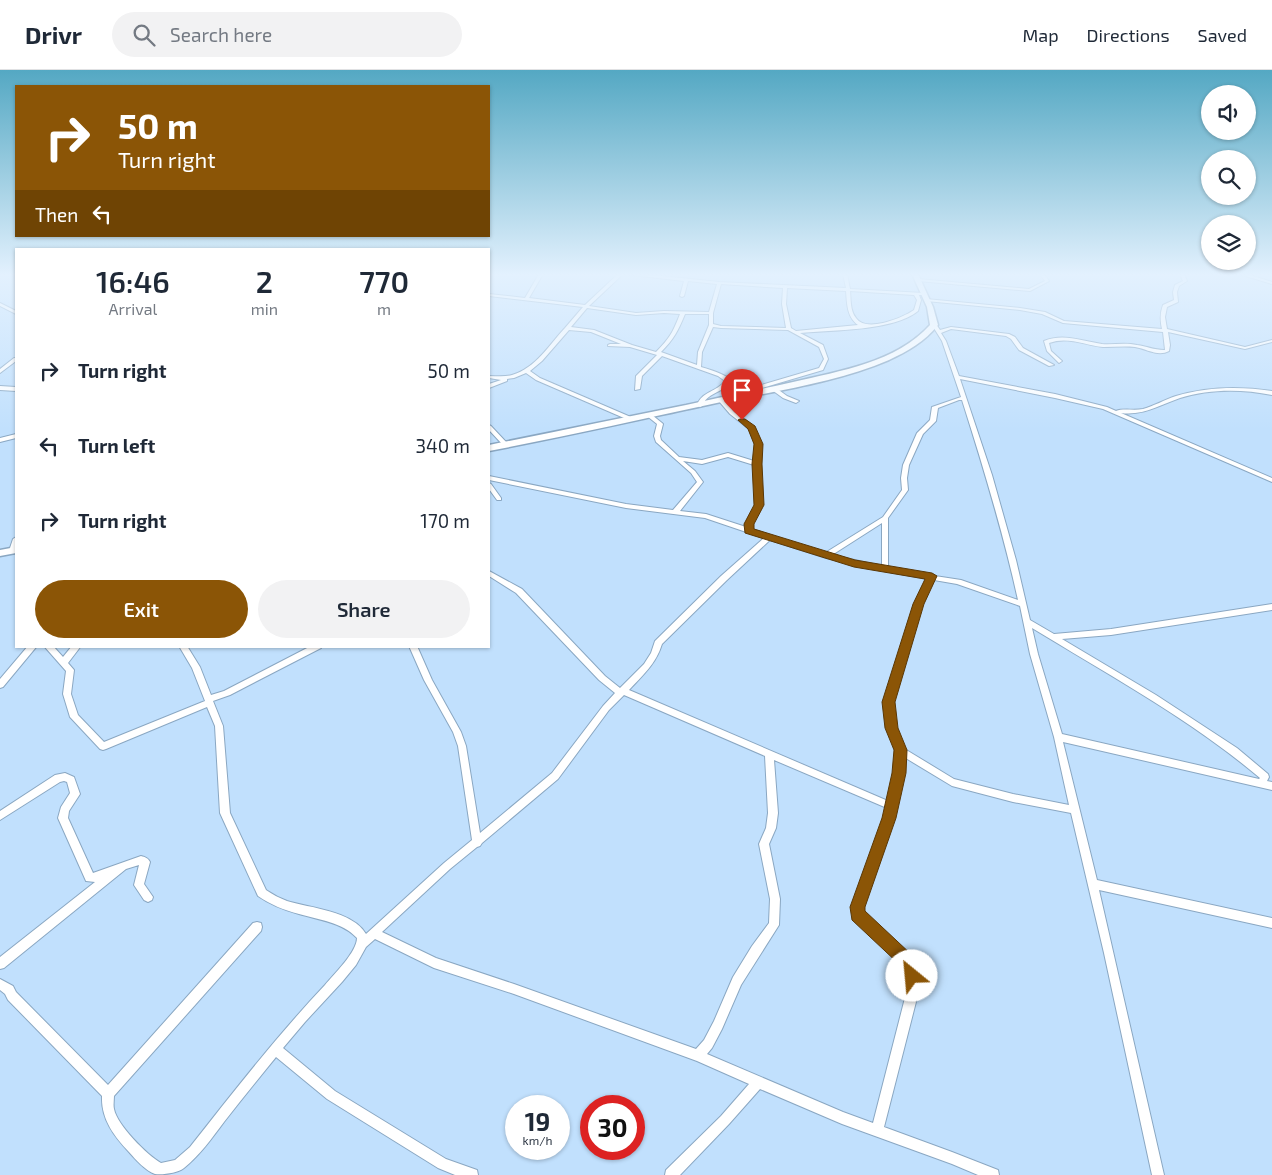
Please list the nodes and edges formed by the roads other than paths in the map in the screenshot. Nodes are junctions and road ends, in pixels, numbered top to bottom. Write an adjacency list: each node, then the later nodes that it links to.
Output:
1 (569, 326): 9 (street)
2 (679, 326): 17 (street)
3 (712, 326): 11 (street); 21 (street)
4 (788, 326): 11 (street)
5 (863, 326): 6 (street); 13 (street)
6 (866, 326)
7 (1108, 326): 12 (street)
8 (1164, 326): 12 (street)
9 (567, 328): 16 (street); 23 (street)
10 (936, 328): 20 (street); 25 (street); 32 (main road)
11 (789, 329): 13 (street)
12 (1165, 330): 14 (street); 19 (street)
13 (796, 332): 33 (street)
14 (1272, 342)
15 (610, 345): 16 (street)
16 (630, 346): 17 (street)
17 (660, 354): 21 (street); 31 (street)
18 (15, 360): 22 (street)
19 (1059, 361)
20 (1051, 364)
21 (698, 366): 27 (street)
22 (0, 371)
23 (527, 371): 26 (street); 41 (street)
24 (490, 377): 26 (street)
25 (957, 377): 35 (street); 39 (street)
26 (506, 379): 28 (street)
27 (728, 380): 33 (street); 38 (street)
28 (490, 386)
29 (0, 388): 30 (street)
30 (15, 389)
31 (637, 389)
32 (774, 389): 33 (main road); 37 (street)
33 (751, 392): 36 (main road)
34 (1272, 393): 39 (street)
35 (964, 398): 54 (street); 63 (street)
36 (721, 400): 38 (main road); 48 (street)
37 (796, 401)
38 (700, 404): 40 (main road)
39 (1104, 408): 50 (street)
40 (650, 416): 41 (main road); 47 (street)
41 (631, 419): 45 (main road)
42 (490, 428): 45 (street)
43 (15, 436): 44 (street)
44 (0, 440)
45 (506, 444): 46 (main road)
46 (490, 448)
47 (677, 458): 48 (street); 53 (street)
48 (757, 464): 55 (street)
49 (490, 478): 53 (street)
50 (1272, 480)
51 (490, 486): 52 (street)
52 (499, 499)
53 (676, 511): 55 (street)
54 (885, 518): 59 (street); 60 (street)
55 (748, 530): 56 (street)
56 (768, 538): 59 (street); 75 (street)
57 (14, 550): 58 (main road)
58 (0, 553)
59 (826, 556): 60 (street)
60 (884, 569): 62 (street)
61 (490, 574): 75 (street)
62 (932, 576): 63 (street); 78 (street)
63 (1024, 605): 65 (street)
64 (1272, 607): 66 (street)
65 (1028, 622): 66 (street); 77 (street)
66 (1054, 637): 80 (street)
67 (31, 648): 74 (street)
68 (50, 648): 73 (street)
69 (75, 648): 73 (street)
70 (185, 648): 76 (street)
71 (314, 648): 76 (street)
72 (414, 648): 85 (street)
73 (63, 663): 76 (street)
74 (0, 685)
75 (622, 692): 79 (street); 85 (street)
76 (208, 702): 92 (street)
77 (1058, 737): 80 (street); 83 (street)
78 (900, 750): 82 (street); 83 (street)
79 (769, 754): 82 (street); 96 (street)
80 (1261, 783): 81 (street)
81 (1272, 786)
82 (891, 806): 99 (street)
83 (1075, 810): 87 (street)
84 (0, 816): 86 (street)
85 (477, 843): 91 (street)
86 (122, 866): 88 (street); 93 (street)
87 (1092, 884): 89 (street); 104 (street)
88 (148, 897)
89 (1272, 923)
90 (257, 928): 98 (street)
91 (373, 933): 92 (street); 96 (street)
92 (363, 943): 95 (street)
93 (0, 964)
94 (0, 984): 98 (street)
95 (276, 1049): 100 (street); 101 (street)
96 (698, 1056): 97 (street)
97 (758, 1082): 99 (street); 102 (street)
98 (108, 1094): 100 (street)
99 (877, 1131): 103 (street)
100 (160, 1172)
101 (472, 1175)
102 (671, 1175)
103 (993, 1175)
104 (1158, 1175)

